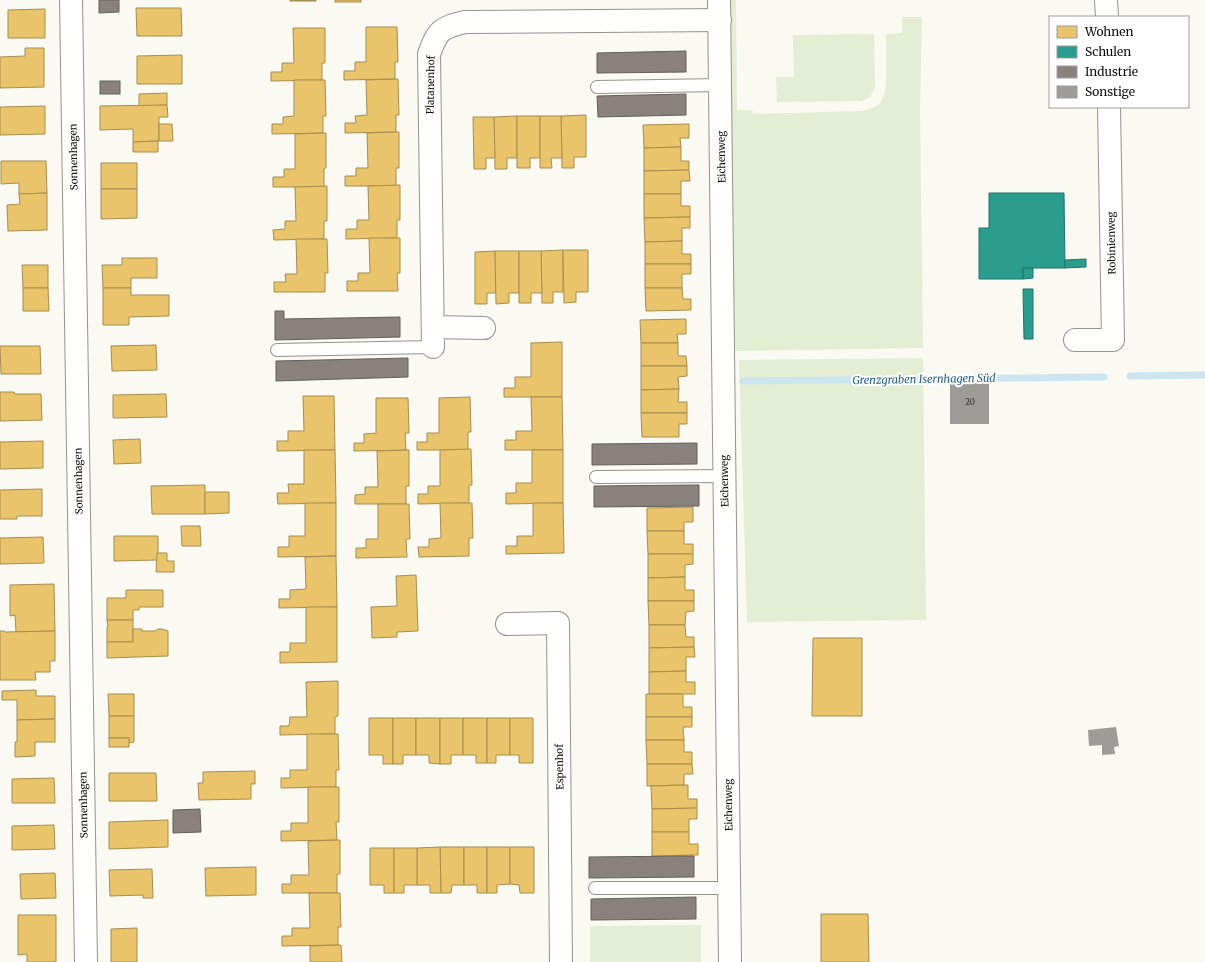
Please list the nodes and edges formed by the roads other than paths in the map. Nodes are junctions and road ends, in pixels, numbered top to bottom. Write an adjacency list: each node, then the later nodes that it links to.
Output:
1 (71, 0): 17 (street, Sonnenhagen)
2 (1106, 0): 4 (street)
3 (719, 10): 5 (street, Eichenweg); 9 (street, Platanenhof)
4 (1107, 16)
5 (720, 85): 6 (lane); 12 (street, Eichenweg)
6 (597, 87)
7 (1109, 108): 10 (street, Robinienweg)
8 (484, 328): 9 (street)
9 (433, 337): 11 (lane)
10 (1075, 340)
11 (277, 350)
12 (724, 476): 13 (lane); 16 (street, Eichenweg)
13 (596, 477)
14 (507, 624): 18 (street, Espenhof)
15 (595, 888): 16 (lane)
16 (730, 888): 19 (street, Eichenweg)
17 (86, 962)
18 (561, 962)
19 (730, 962)

